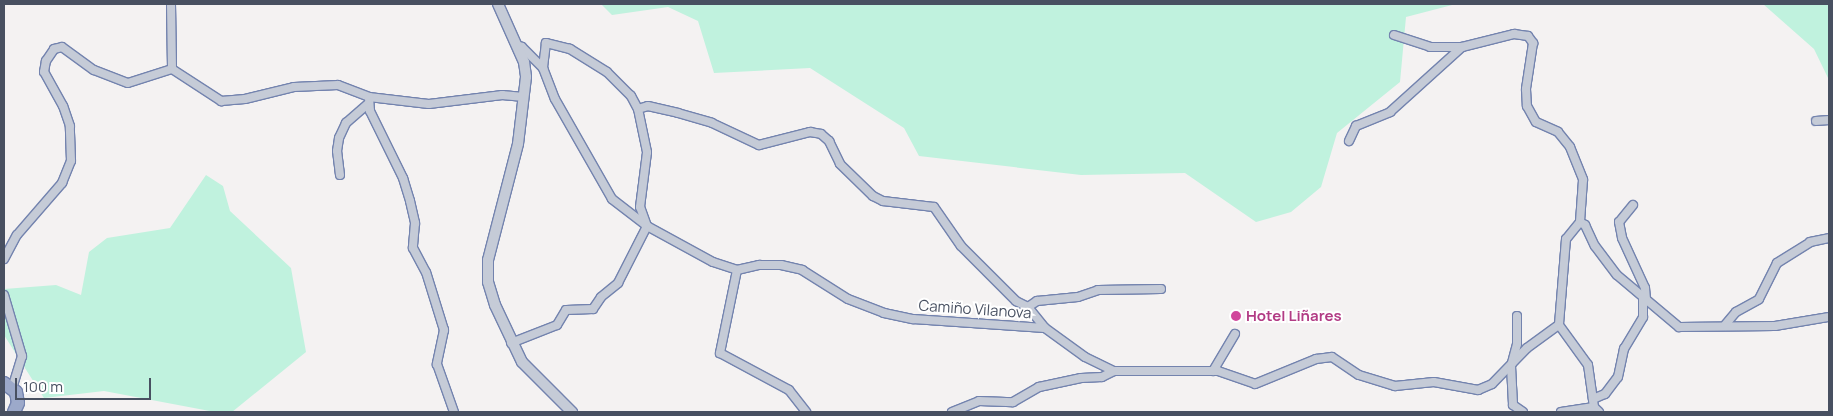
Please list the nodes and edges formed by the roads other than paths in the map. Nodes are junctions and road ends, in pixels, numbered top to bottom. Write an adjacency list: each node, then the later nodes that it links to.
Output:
1 (171, 4): 7 (street)
2 (498, 4): 4 (street)
3 (1394, 35): 5 (street)
4 (516, 45): 6 (street); 8 (street)
5 (1462, 47): 13 (street); 16 (street)
6 (543, 68): 10 (street); 17 (street)
7 (172, 69): 9 (street); 19 (street)
8 (524, 97): 9 (street); 31 (street)
9 (369, 100): 14 (street); 39 (street)
10 (638, 109): 17 (street); 24 (street)
11 (1816, 120): 12 (street)
12 (1829, 120)
13 (1349, 141)
14 (340, 175)
15 (1633, 205): 23 (street)
16 (1580, 222): 23 (street); 27 (street)
17 (647, 226): 20 (street); 31 (street)
18 (1829, 238): 28 (street)
19 (4, 259)
20 (736, 270): 29 (street, Camiño Vilanova); 41 (street)
21 (1161, 289): 24 (street)
22 (4, 295): 35 (street)
23 (1645, 299): 28 (street); 37 (street)
24 (1028, 307): 29 (street)
25 (1517, 316): 32 (street)
26 (1829, 316): 28 (street)
27 (1559, 325): 32 (street, Camiño Vilanova); 37 (street)
28 (1725, 325)
29 (1045, 328): 33 (street, Camiño Vilanova)
30 (1235, 334): 34 (street)
31 (511, 343): 40 (street)
32 (1511, 366): 34 (street, Camiño Vilanova); 44 (street)
33 (1114, 371): 34 (street, Camiño Vilanova); 36 (street)
34 (1213, 371)
35 (8, 385): 38 (highway)
36 (1003, 404): 42 (street); 43 (street)
37 (1595, 406): 45 (street)
38 (17, 411)
39 (454, 412)
40 (572, 412)
41 (806, 412)
42 (952, 412)
43 (1003, 412)
44 (1522, 412)
45 (1561, 412)

